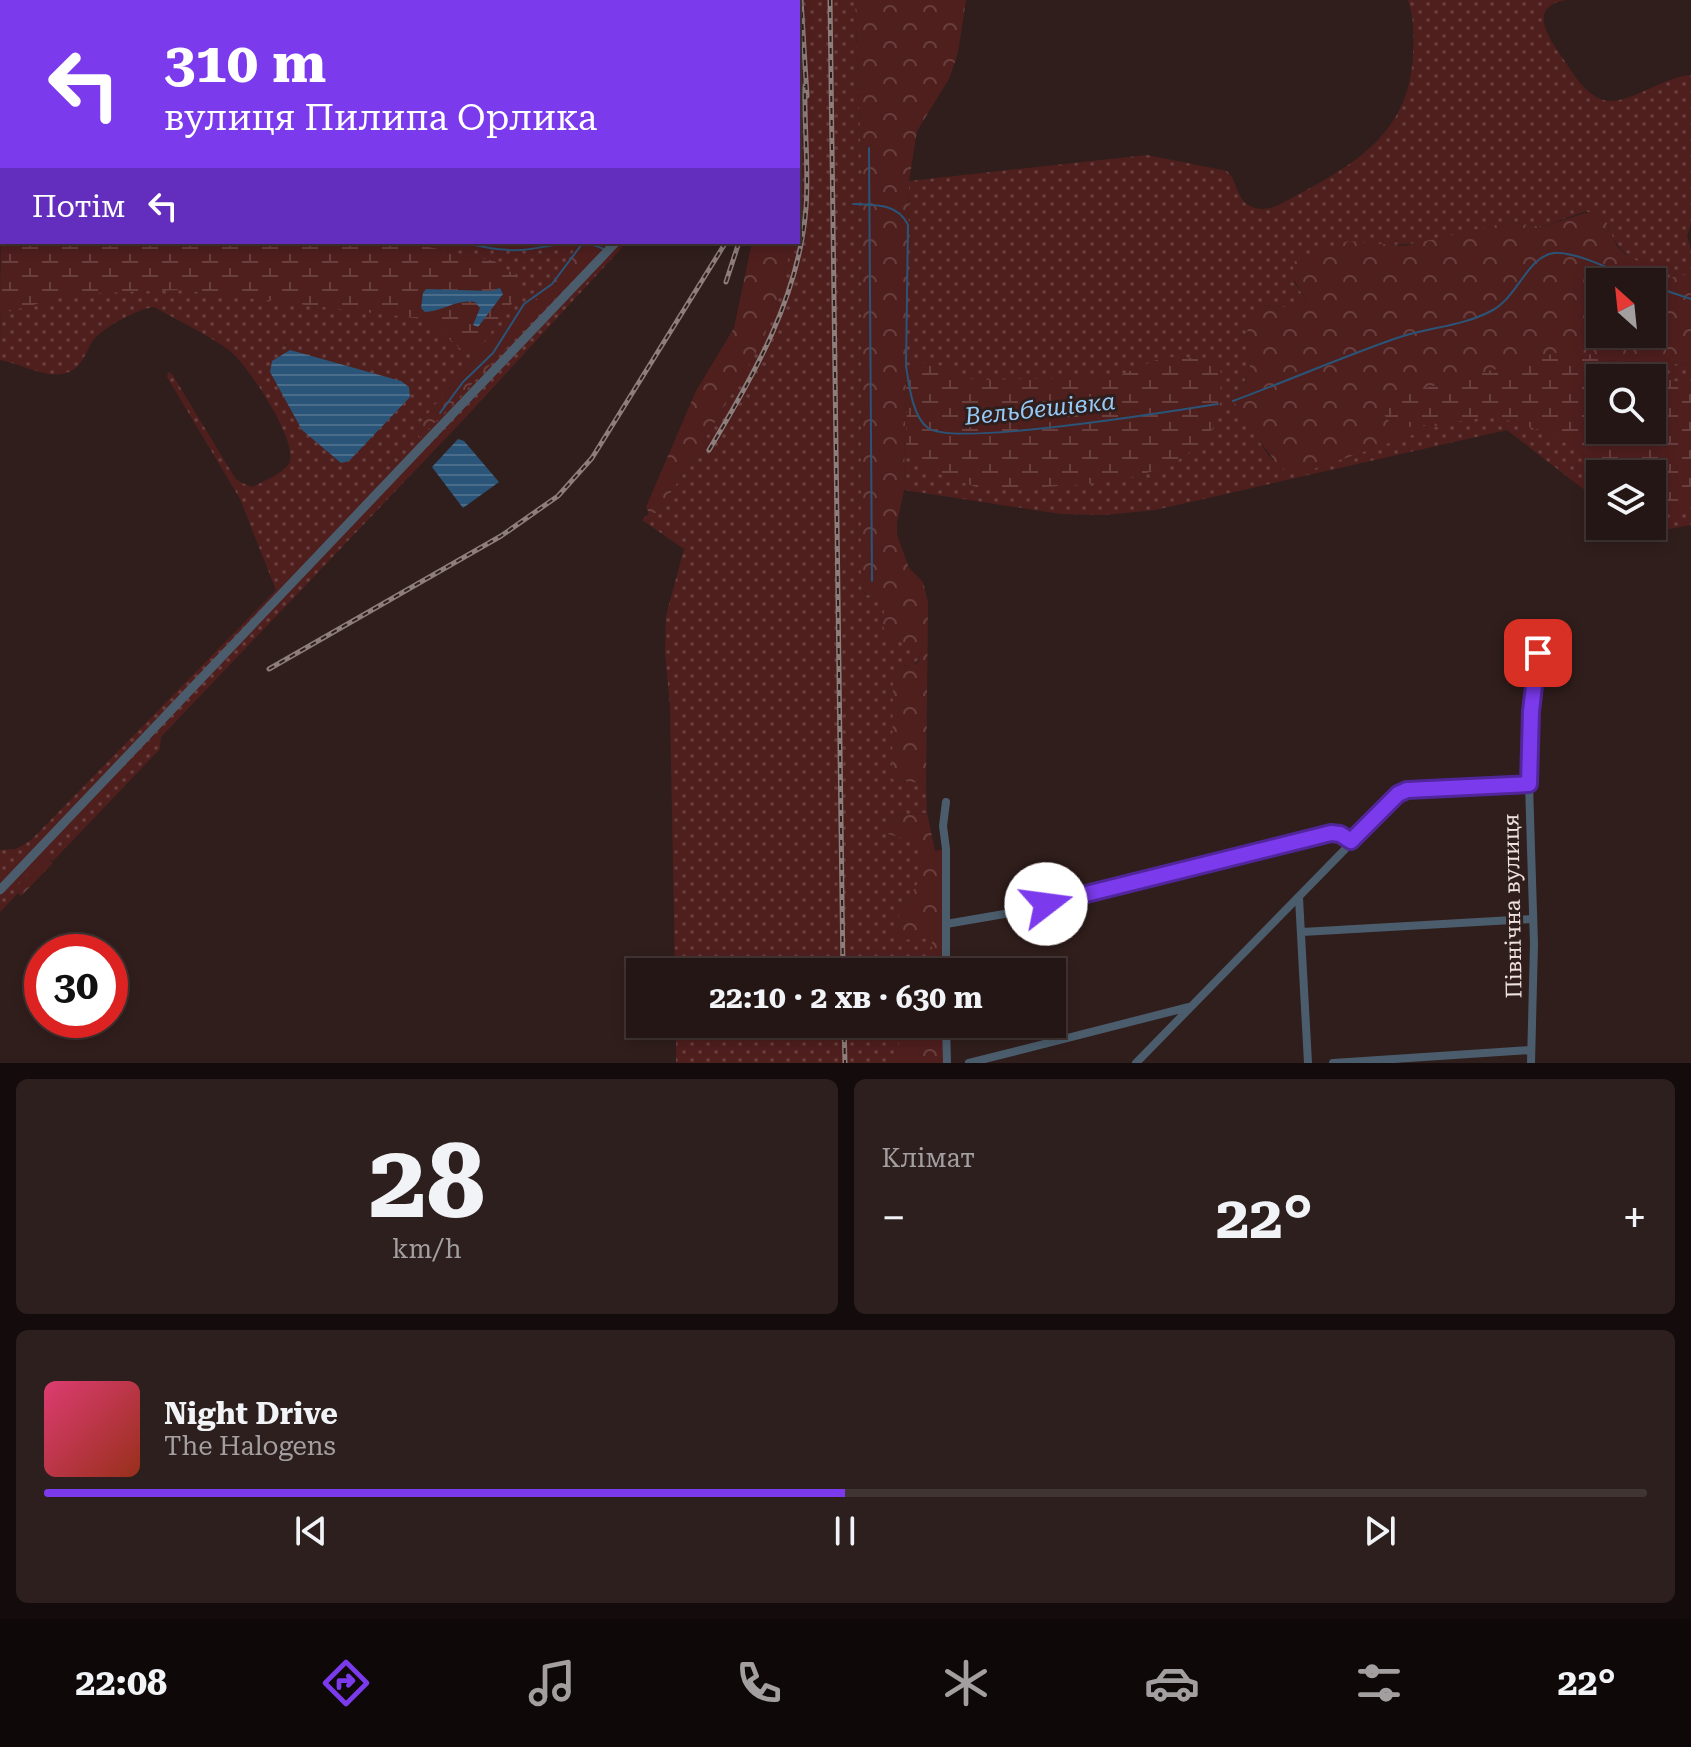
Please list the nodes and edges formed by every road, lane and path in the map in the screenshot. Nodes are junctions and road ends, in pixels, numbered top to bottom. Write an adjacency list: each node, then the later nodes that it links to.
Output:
1 (614, 244): 6 (street)
2 (1538, 653): 3 (street, Північна вулиця)
3 (1529, 784): 5 (street); 8 (street, Північна вулиця)
4 (946, 802): 9 (street)
5 (1351, 841): 7 (street); 9 (street)
6 (0, 890)
7 (1299, 898): 10 (street); 12 (street)
8 (1532, 919): 10 (street); 14 (street, Північна вулиця)
9 (946, 924): 11 (street)
10 (1302, 932): 18 (street)
11 (946, 958)
12 (1191, 1006): 16 (street); 17 (street)
13 (946, 1038): 15 (street)
14 (1531, 1050): 19 (street); 20 (street, Північна вулиця)
15 (947, 1063)
16 (969, 1063)
17 (1136, 1063)
18 (1308, 1063)
19 (1333, 1063)
20 (1531, 1063)

